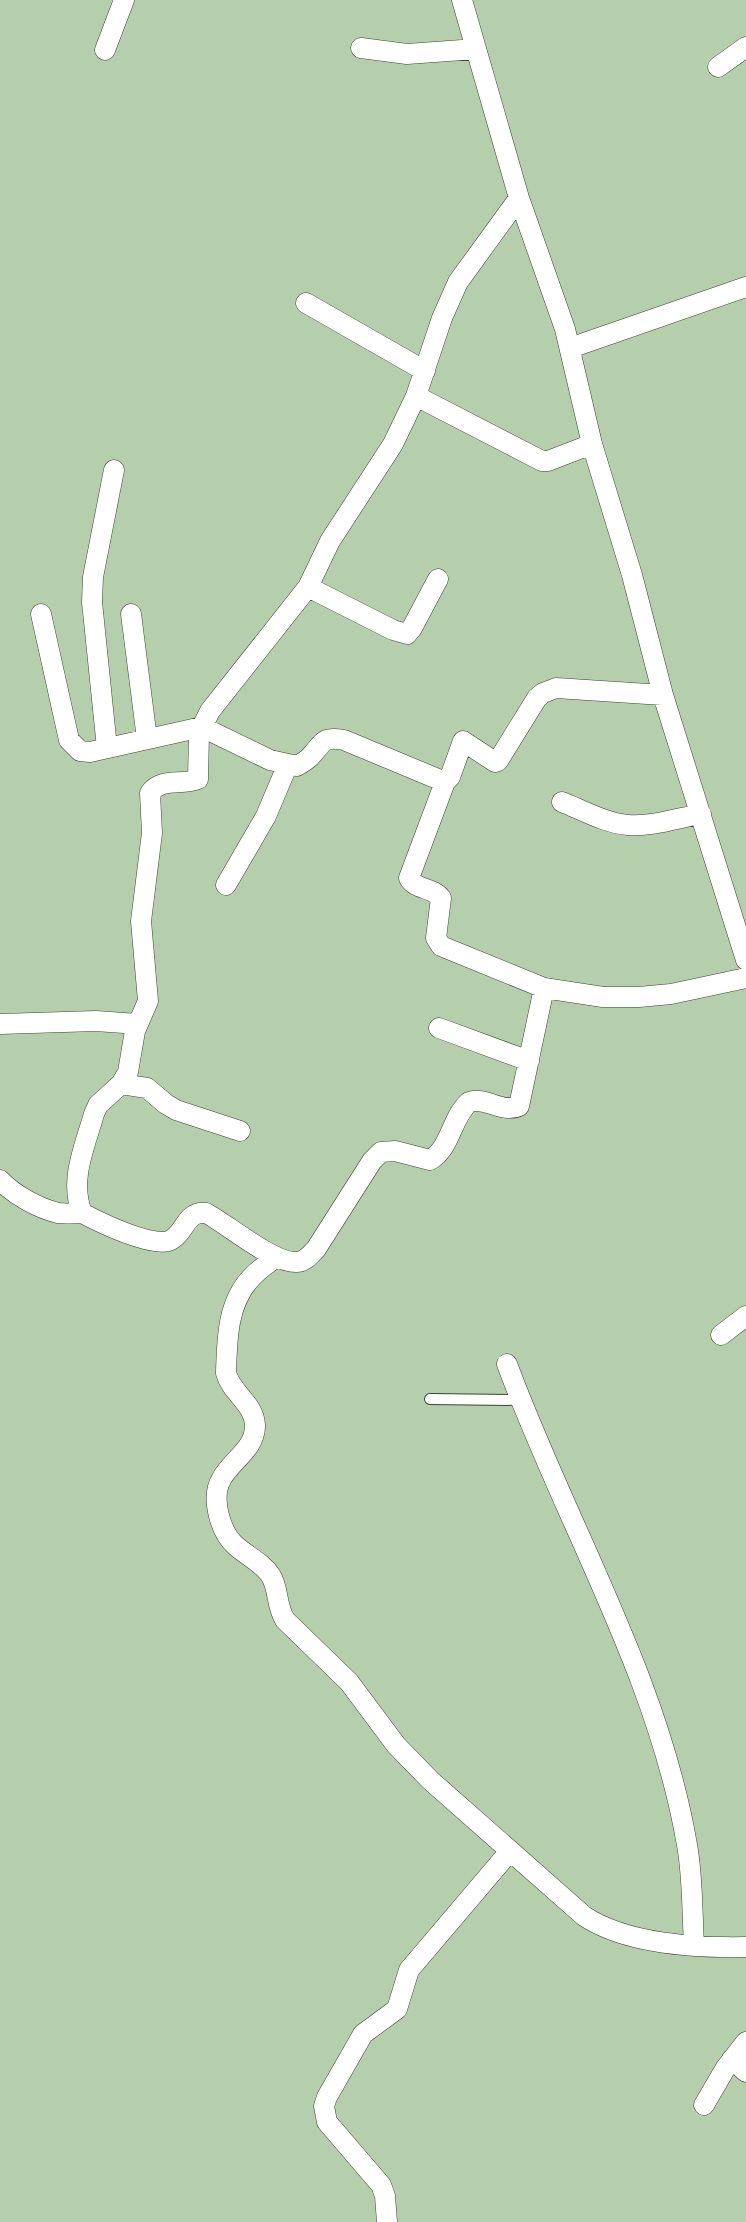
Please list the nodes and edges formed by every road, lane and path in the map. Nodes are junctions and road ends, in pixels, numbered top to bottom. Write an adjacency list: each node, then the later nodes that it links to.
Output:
1 (124, 0): 6 (street)
2 (462, 0): 5 (street)
3 (746, 47): 7 (street)
4 (361, 48): 5 (street)
5 (476, 49): 8 (street)
6 (105, 50)
7 (718, 67)
8 (519, 198): 11 (street); 12 (street)
9 (746, 288): 11 (street)
10 (306, 303): 12 (street)
11 (570, 348): 14 (street)
12 (425, 371): 13 (street)
13 (416, 396): 14 (street); 17 (street)
14 (592, 444): 20 (street)
15 (114, 470): 23 (street)
16 (438, 579): 17 (street)
17 (308, 586): 21 (street)
18 (41, 614): 23 (street)
19 (131, 614): 22 (street)
20 (663, 695): 25 (street); 27 (street)
21 (202, 727): 22 (street); 24 (street); 33 (street)
22 (147, 739): 23 (street)
23 (107, 748)
24 (288, 764): 25 (street); 28 (street)
25 (445, 782): 31 (street)
26 (562, 801): 27 (street)
27 (701, 814): 29 (street)
28 (226, 885)
29 (746, 960)
30 (746, 978): 31 (street)
31 (544, 988): 35 (street)
32 (0, 1024): 33 (street)
33 (138, 1024): 36 (street)
34 (439, 1028): 35 (street)
35 (529, 1062): 40 (street)
36 (121, 1084): 37 (street); 39 (street)
37 (240, 1131)
38 (0, 1180): 39 (street)
39 (82, 1213): 40 (street)
40 (277, 1257): 46 (street)
41 (746, 1316): 42 (street)
42 (721, 1335)
43 (507, 1364): 45 (street)
44 (430, 1399): 45 (lane)
45 (520, 1400): 47 (street)
46 (510, 1851): 47 (street); 52 (street)
47 (694, 1945): 48 (street)
48 (746, 1947)
49 (746, 2042): 50 (street)
50 (739, 2066): 51 (street)
51 (704, 2105)
52 (387, 2222)

